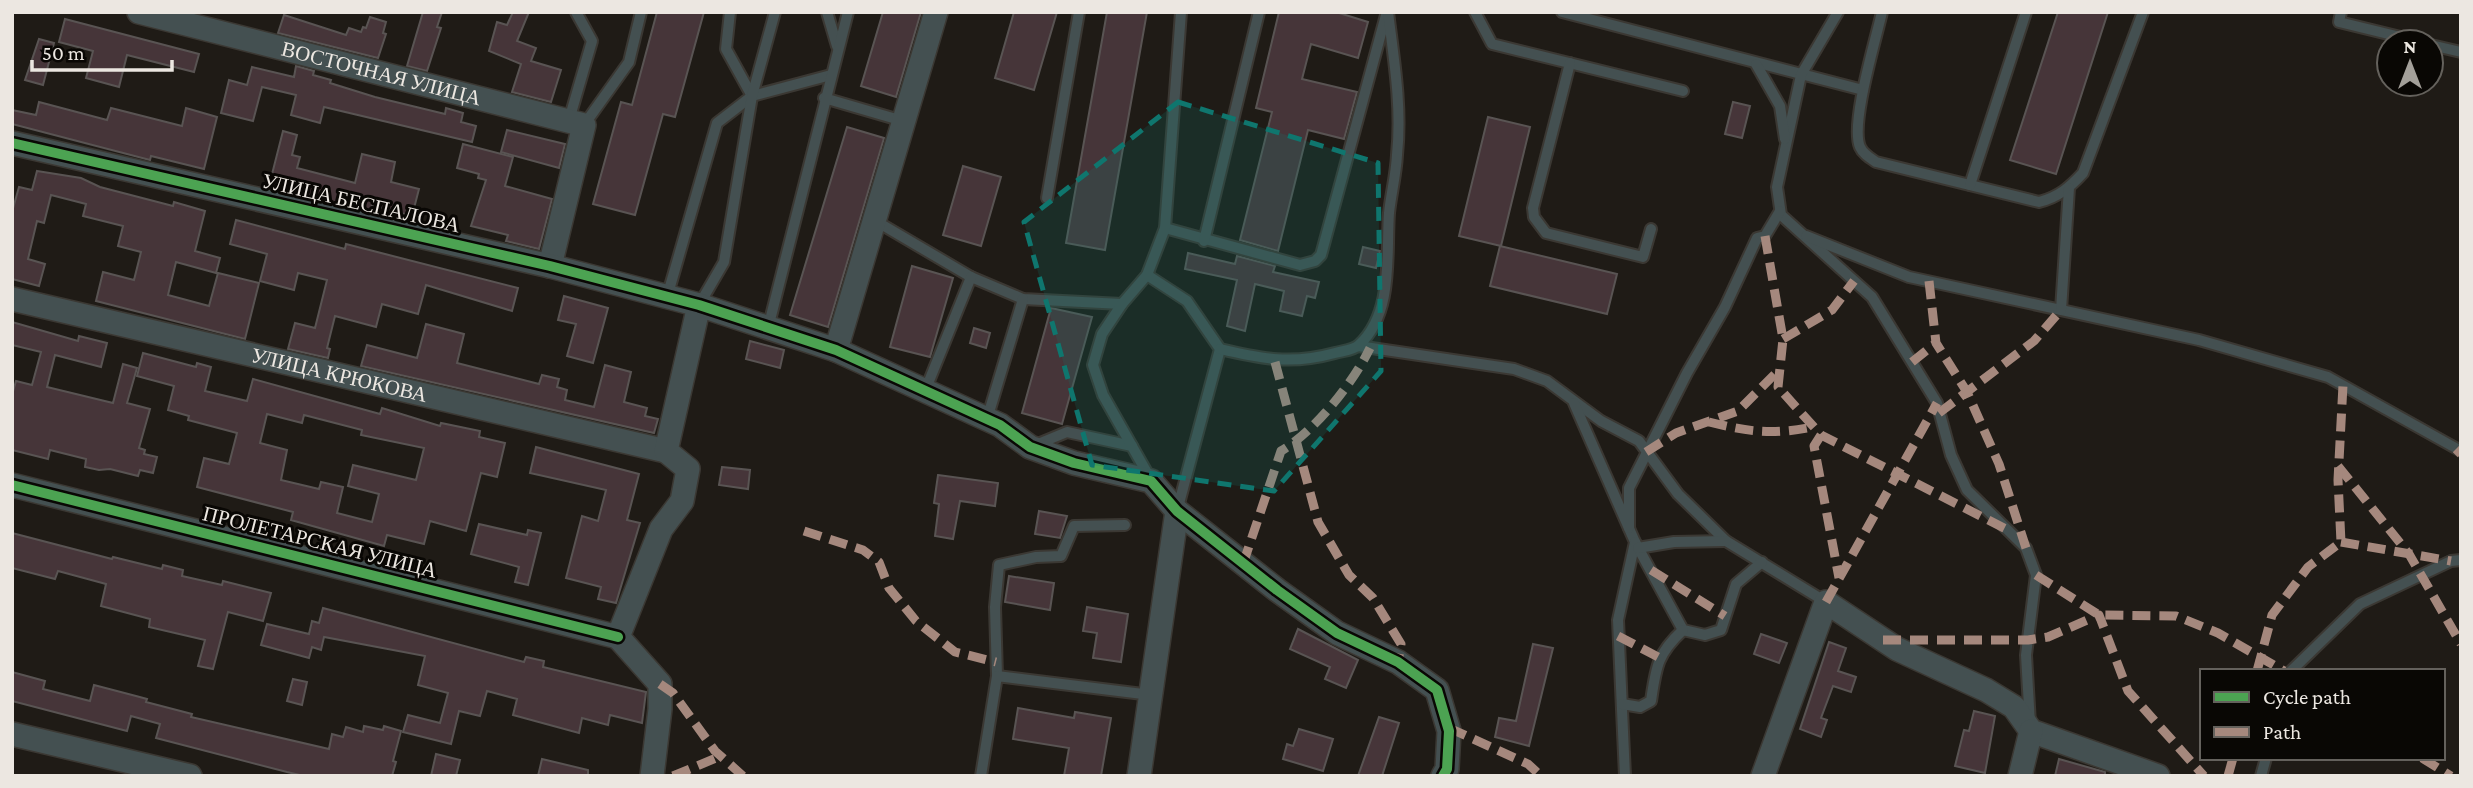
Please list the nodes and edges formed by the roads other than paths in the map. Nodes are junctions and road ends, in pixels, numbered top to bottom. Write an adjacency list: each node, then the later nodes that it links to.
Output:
1 (139, 12): 31 (street, ВОСТОЧНАЯ УЛИЦА)
2 (576, 12): 31 (lane)
3 (641, 12): 31 (lane)
4 (730, 12): 28 (lane)
5 (775, 12): 28 (lane)
6 (827, 12): 21 (lane)
7 (848, 12): 21 (lane)
8 (936, 12): 30 (street)
9 (1079, 12): 36 (lane)
10 (1181, 12): 39 (lane)
11 (1258, 12): 42 (lane)
12 (1387, 12): 42 (lane); 53 (lane)
13 (1475, 12): 22 (lane)
14 (1562, 12): 23 (lane)
15 (1838, 12): 25 (lane)
16 (1882, 12): 26 (lane)
17 (2026, 12): 34 (lane)
18 (2143, 12): 35 (lane)
19 (2341, 12): 20 (lane)
20 (2375, 31)
21 (838, 48): 24 (lane)
22 (1570, 63): 27 (lane); 40 (lane)
23 (1756, 64): 25 (lane); 33 (lane)
24 (831, 75): 28 (lane); 29 (lane)
25 (1801, 75): 26 (lane); 33 (lane)
26 (1863, 90): 34 (lane)
27 (1683, 92)
28 (752, 96): 46 (lane); 50 (lane)
29 (824, 98): 30 (lane); 52 (lane)
30 (903, 121): 38 (street)
31 (576, 122): 43 (street)
32 (12, 143): 43 (street, УЛИЦА БЕСПАЛОВА)
33 (1786, 146): 37 (lane)
34 (1970, 185): 35 (lane)
35 (2069, 188): 51 (lane)
36 (1047, 198)
37 (1780, 211): 41 (lane); 63 (lane)
38 (874, 219): 45 (lane); 55 (street)
39 (1165, 228): 42 (lane); 44 (lane)
40 (1651, 229)
41 (1799, 233): 51 (lane); 80 (lane)
42 (1204, 241)
43 (550, 267): 46 (street, УЛИЦА БЕСПАЛОВА)
44 (1147, 275): 49 (lane); 54 (lane)
45 (971, 277): 48 (lane); 56 (lane)
46 (667, 297): 50 (street, УЛИЦА БЕСПАЛОВА)
47 (12, 299): 62 (street, УЛИЦА КРЮКОВА)
48 (1023, 299): 49 (lane); 58 (lane)
49 (1122, 304): 59 (lane)
50 (699, 305): 52 (street, УЛИЦА БЕСПАЛОВА); 62 (street)
51 (2061, 310): 61 (lane)
52 (768, 328): 55 (street, УЛИЦА БЕСПАЛОВА)
53 (1358, 346): 54 (lane); 57 (lane)
54 (1220, 349): 66 (lane)
55 (836, 350): 56 (street, УЛИЦА БЕСПАЛОВА)
56 (925, 391): 58 (street, УЛИЦА БЕСПАЛОВА)
57 (1573, 400): 63 (lane); 68 (lane)
58 (987, 419): 60 (street, УЛИЦА БЕСПАЛОВА)
59 (1132, 446): 60 (lane); 64 (lane)
60 (1030, 447): 64 (street, УЛИЦА БЕСПАЛОВА)
61 (2461, 450)
62 (666, 452): 75 (street)
63 (1646, 452): 68 (lane); 69 (lane)
64 (1151, 481): 66 (street)
65 (12, 485): 75 (street, ПРОЛЕТАРСКАЯ УЛИЦА)
66 (1177, 511): 78 (street); 82 (street)
67 (1125, 525): 77 (lane)
68 (1630, 531): 70 (lane)
69 (1726, 541): 70 (lane); 72 (lane)
70 (1637, 545): 74 (lane); 79 (lane)
71 (2461, 560): 76 (lane)
72 (1762, 562): 73 (lane); 74 (lane)
73 (1826, 601): 80 (street); 88 (street)
74 (1683, 631): 79 (lane)
75 (618, 637): 84 (street)
76 (2293, 669)
77 (997, 676): 78 (lane); 85 (lane)
78 (1151, 695): 86 (street)
79 (1622, 704): 87 (lane)
80 (2031, 732): 89 (street); 90 (street)
81 (12, 734): 83 (street)
82 (1448, 774)
83 (190, 776)
84 (652, 776)
85 (981, 776)
86 (1139, 776)
87 (1625, 776)
88 (1763, 776)
89 (2020, 776)
90 (2158, 776)

